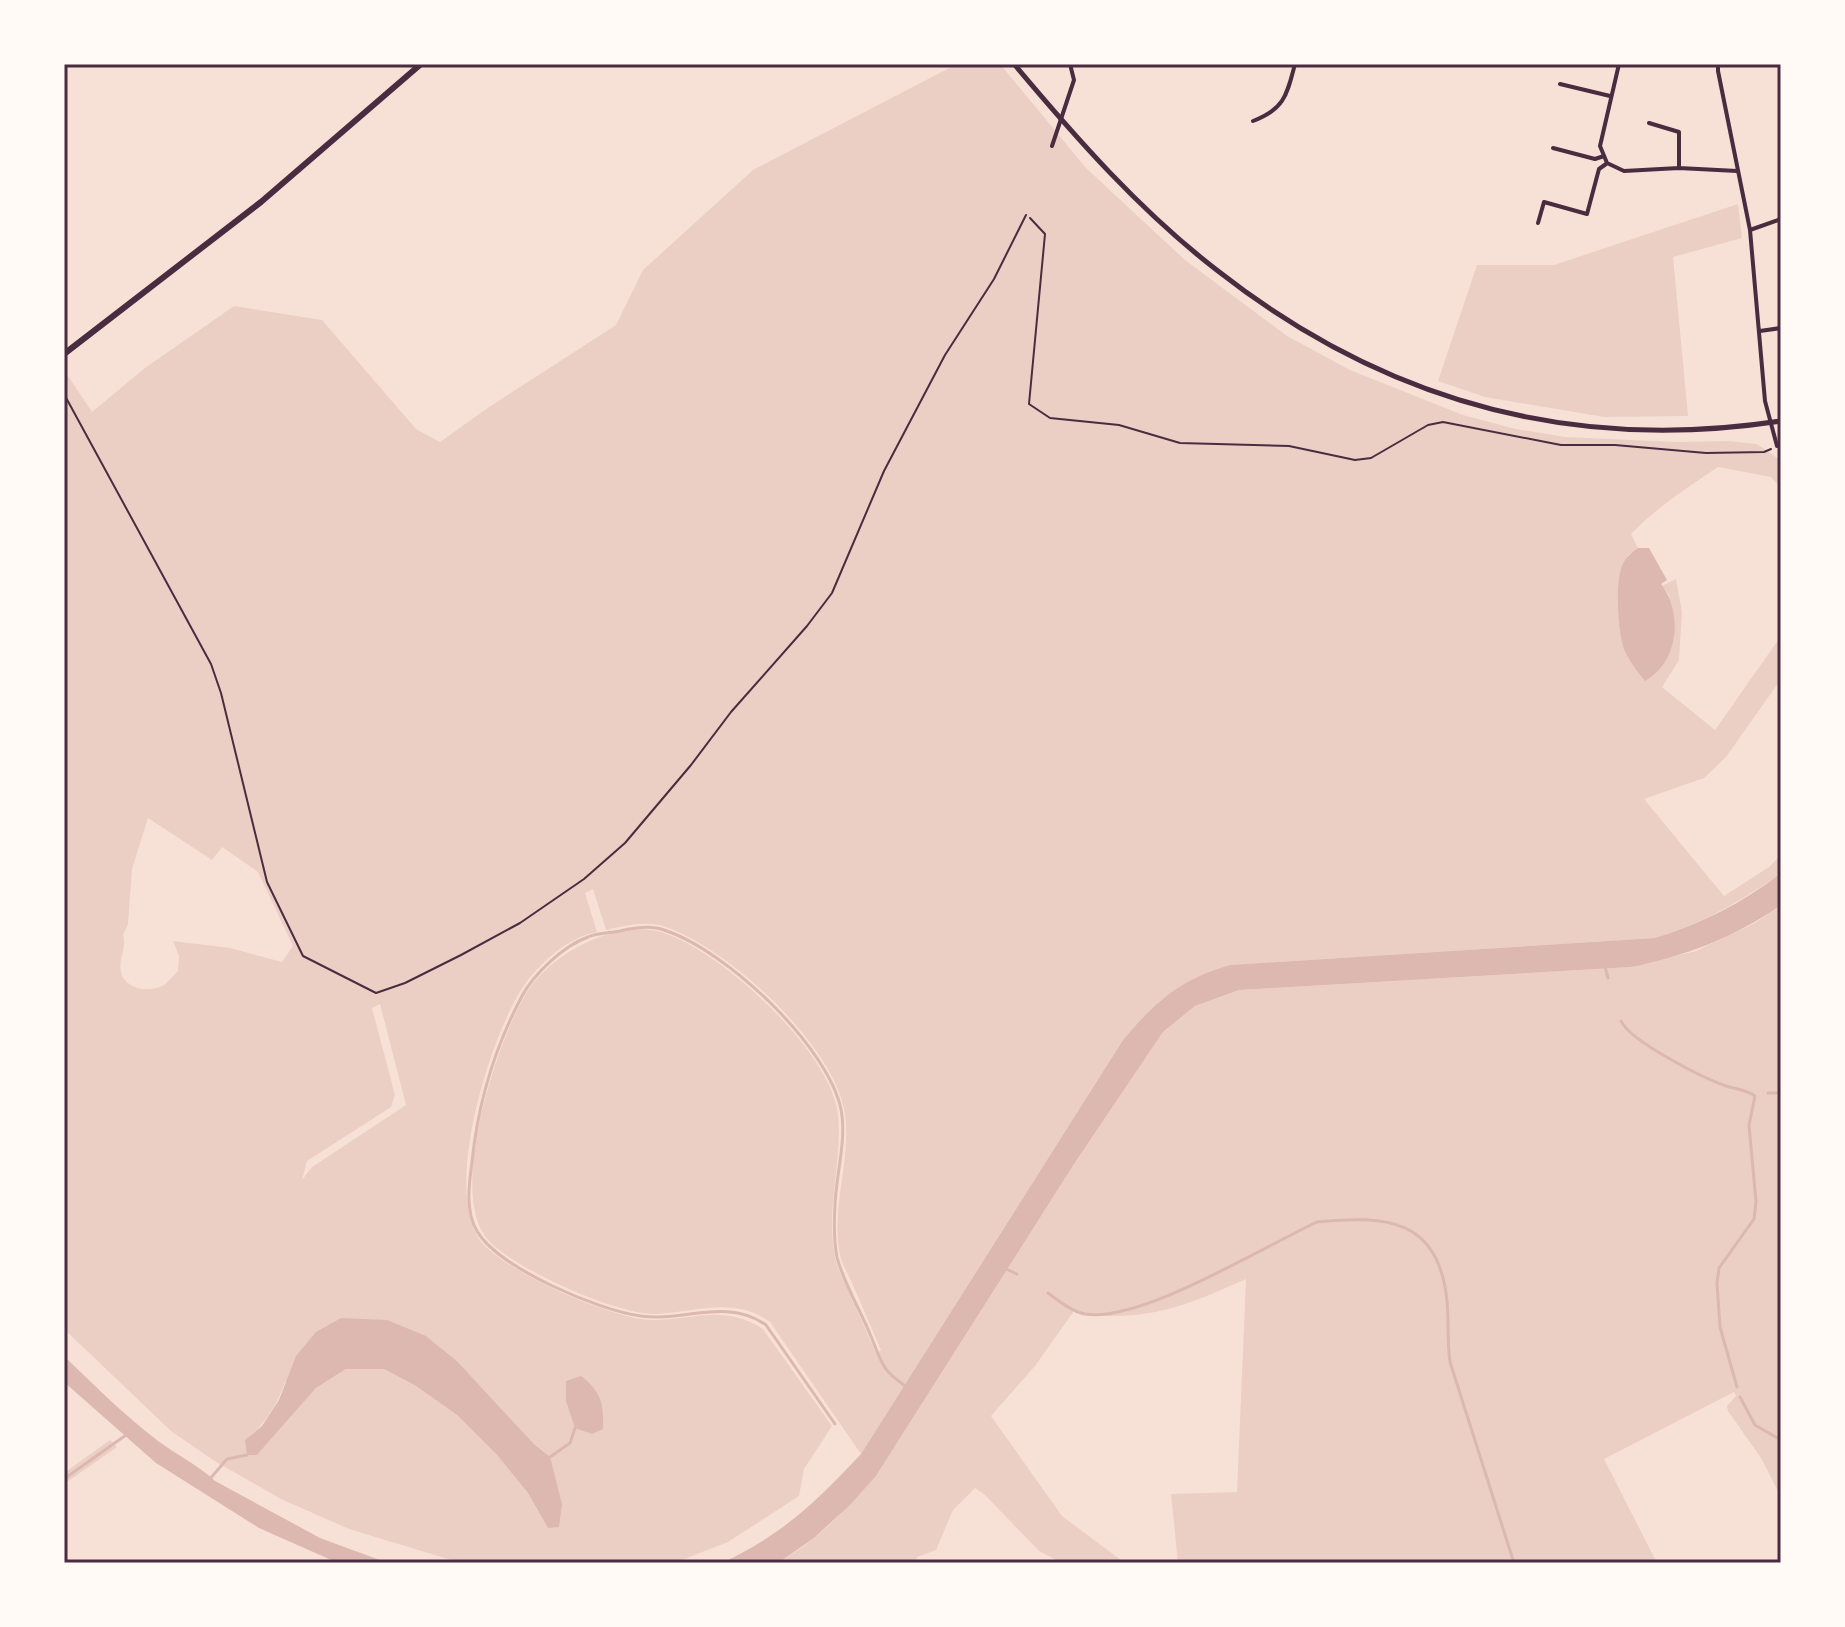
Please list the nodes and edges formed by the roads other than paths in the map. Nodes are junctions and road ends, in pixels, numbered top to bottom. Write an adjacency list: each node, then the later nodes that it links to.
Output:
1 (421, 64): 23 (main road)
2 (1014, 64): 25 (main road)
3 (1070, 64): 11 (street)
4 (1295, 64): 9 (street)
5 (1619, 64): 8 (street)
6 (1718, 64): 16 (street)
7 (1560, 84): 8 (street)
8 (1610, 96): 13 (street)
9 (1253, 121)
10 (1649, 123): 15 (street)
11 (1052, 146)
12 (1553, 148): 13 (street)
13 (1604, 156): 14 (street)
14 (1607, 163): 15 (street); 19 (street)
15 (1679, 168): 16 (street)
16 (1737, 171): 20 (street)
17 (1026, 215): 24 (lane)
18 (1781, 219): 20 (street)
19 (1538, 223)
20 (1750, 230): 22 (street)
21 (1781, 328): 22 (street)
22 (1759, 331): 26 (street)
23 (64, 354)
24 (64, 394)
25 (1781, 421)
26 (1777, 446)

